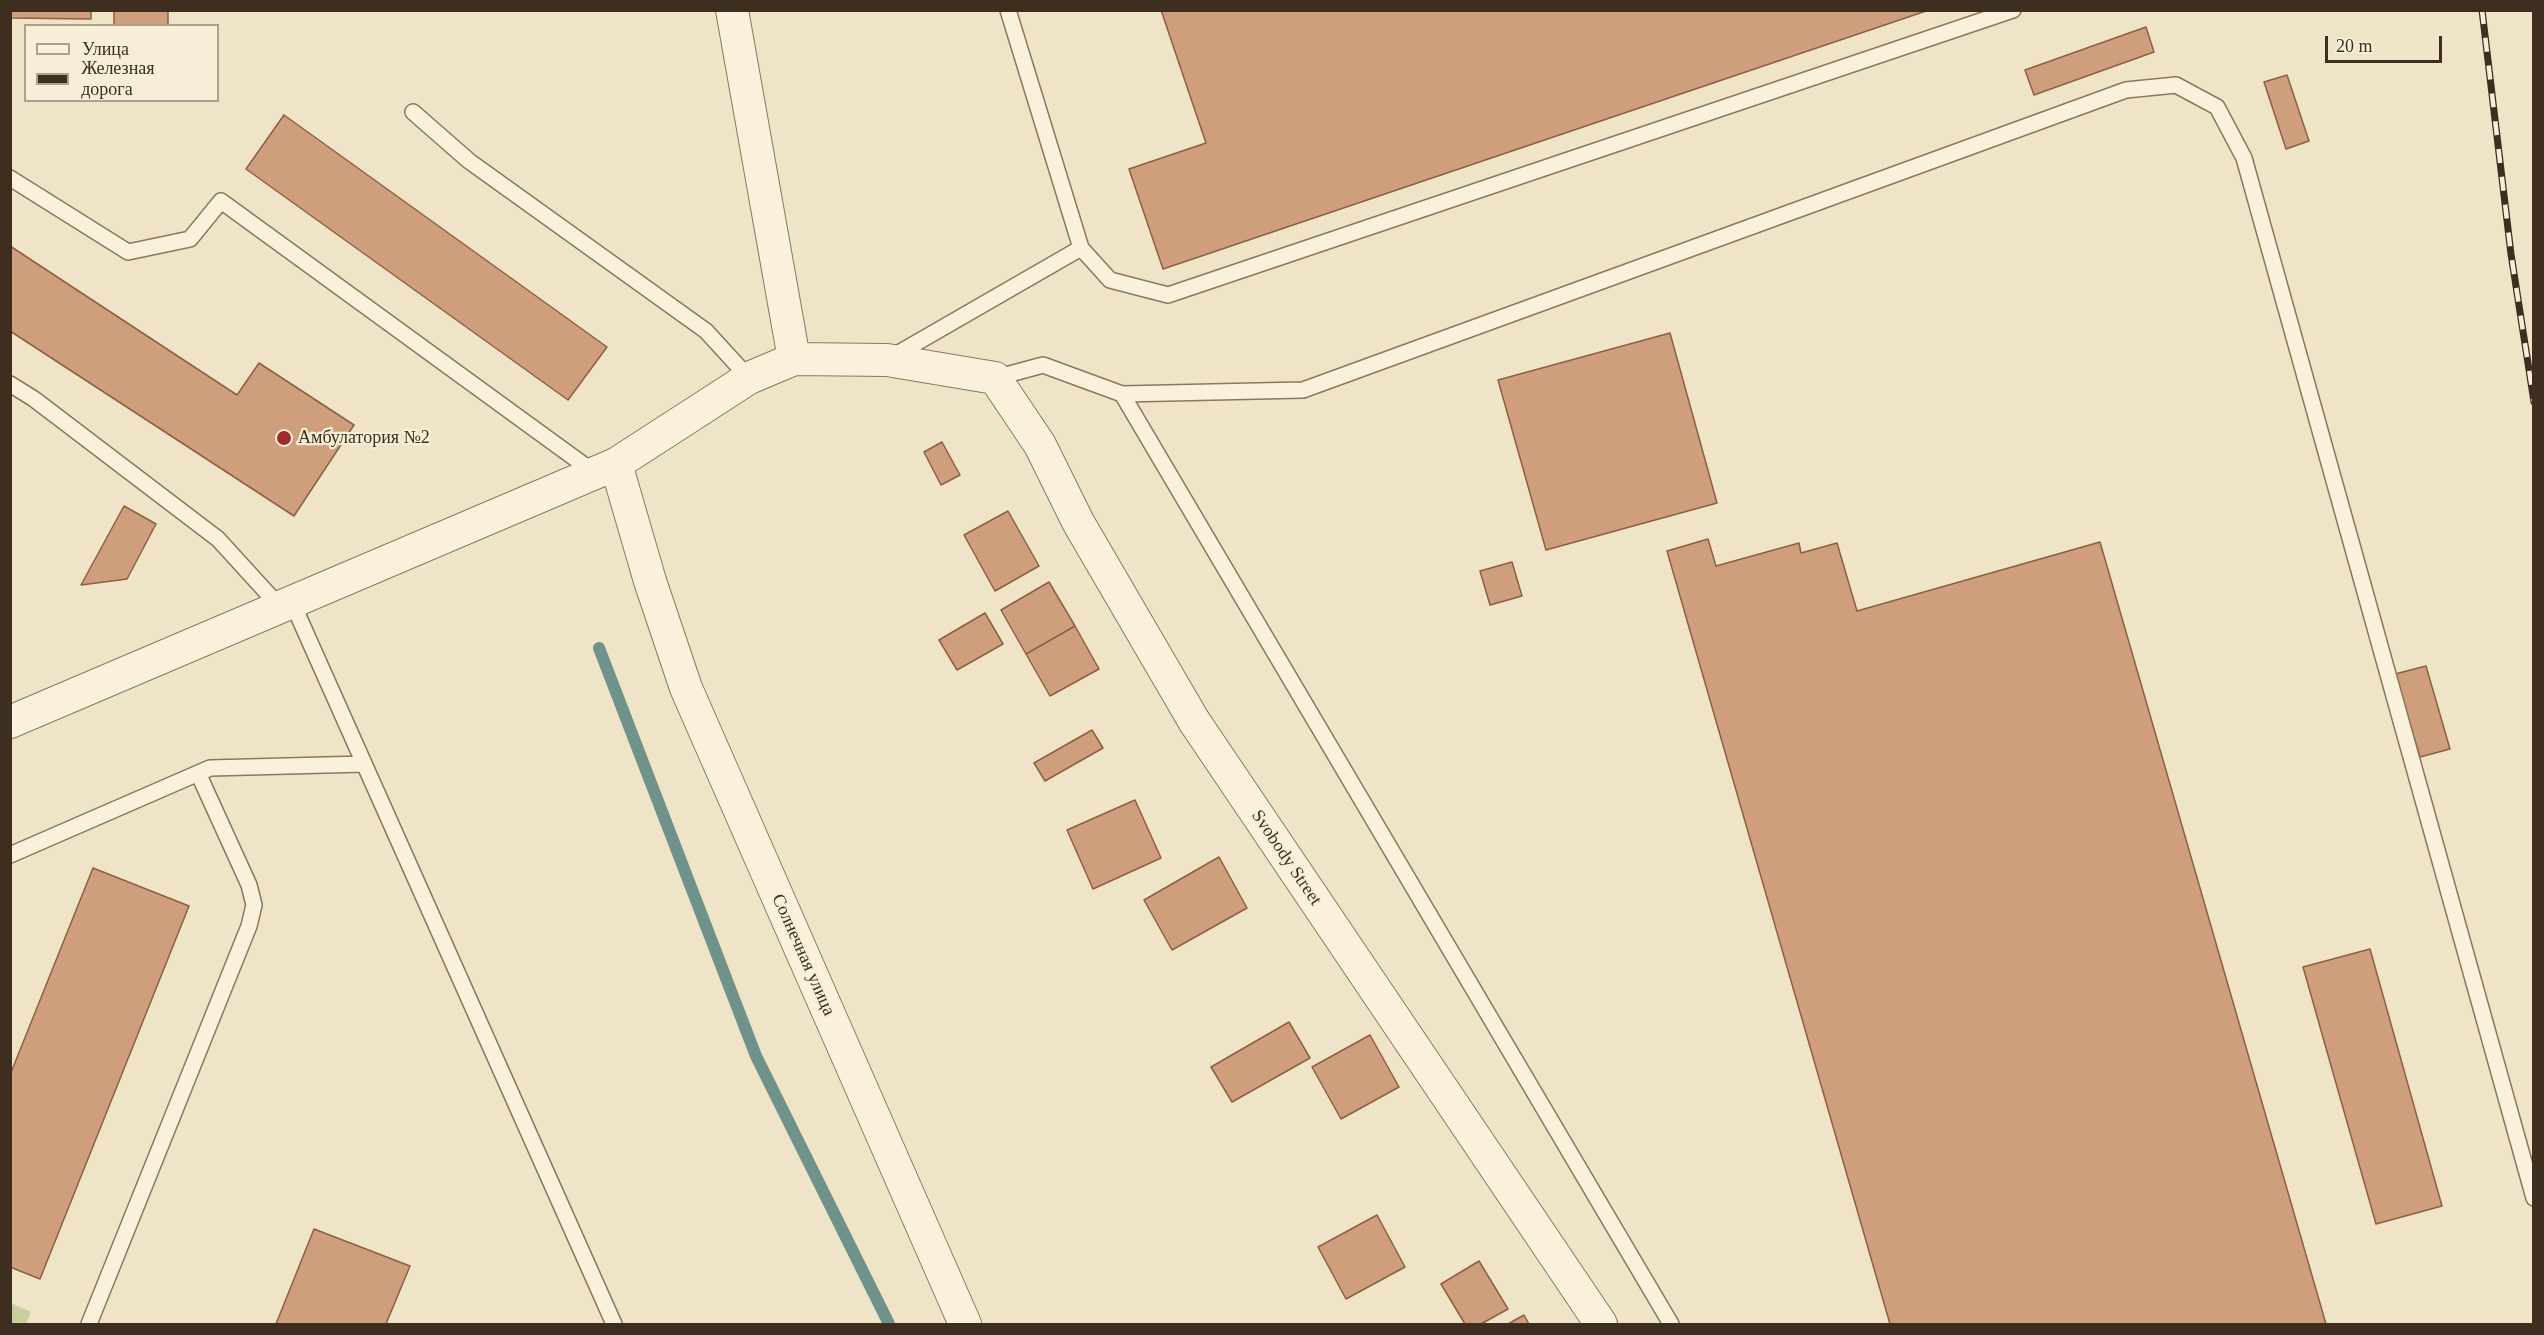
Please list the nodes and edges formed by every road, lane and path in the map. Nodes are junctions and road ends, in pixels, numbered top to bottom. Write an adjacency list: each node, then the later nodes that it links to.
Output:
1 (732, 10): 7 (street)
2 (1008, 10): 6 (lane)
3 (2013, 10): 6 (lane)
4 (413, 112): 9 (lane)
5 (10, 178): 13 (lane)
6 (1082, 248): 8 (lane)
7 (795, 359): 8 (street); 9 (street)
8 (887, 360): 10 (street)
9 (749, 378): 13 (street)
10 (995, 378): 12 (lane); 23 (street, Svobody Street)
11 (10, 384): 14 (lane)
12 (1122, 394): 19 (lane); 24 (lane)
13 (606, 469): 14 (street); 22 (street, Солнечная улица)
14 (286, 605): 15 (street); 16 (lane)
15 (10, 722)
16 (364, 764): 17 (lane); 21 (lane)
17 (198, 773): 18 (lane); 20 (lane)
18 (10, 855)
19 (2534, 1198)
20 (89, 1324)
21 (614, 1324)
22 (965, 1324)
23 (1600, 1324)
24 (1671, 1324)

